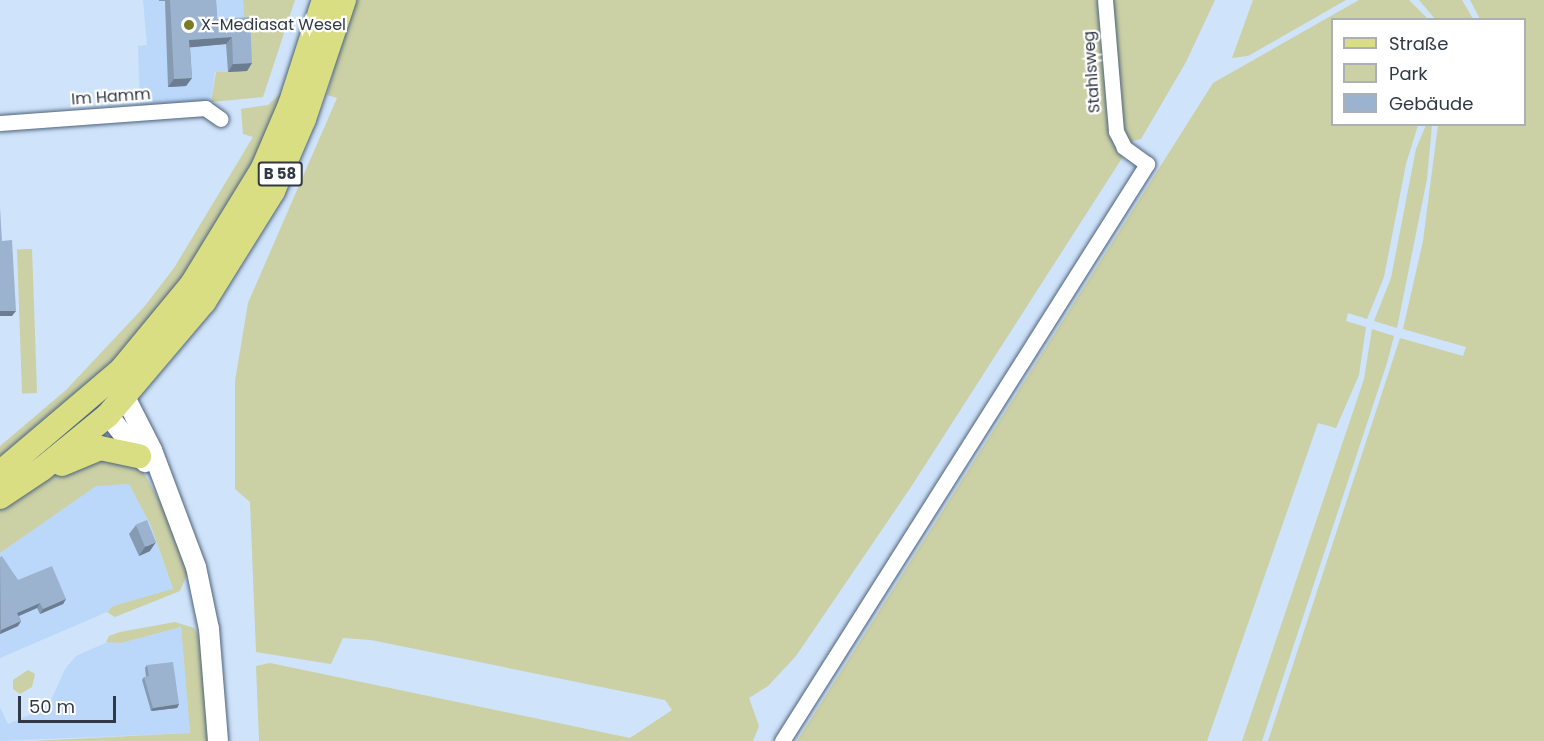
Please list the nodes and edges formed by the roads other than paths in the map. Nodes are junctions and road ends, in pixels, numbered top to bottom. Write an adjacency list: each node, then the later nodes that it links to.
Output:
1 (324, 0): 6 (main road, B 58)
2 (344, 0): 6 (main road, B 58)
3 (1105, 0): 13 (street, Stahlsweg)
4 (221, 119): 5 (street, Im Hamm)
5 (0, 123)
6 (107, 403): 7 (street); 8 (main road, B 58); 9 (main road, B 58); 10 (street)
7 (140, 456): 8 (main road); 10 (street)
8 (42, 469): 11 (main road, B 58)
9 (0, 473)
10 (164, 484): 12 (street)
11 (0, 497)
12 (218, 741)
13 (782, 741)

